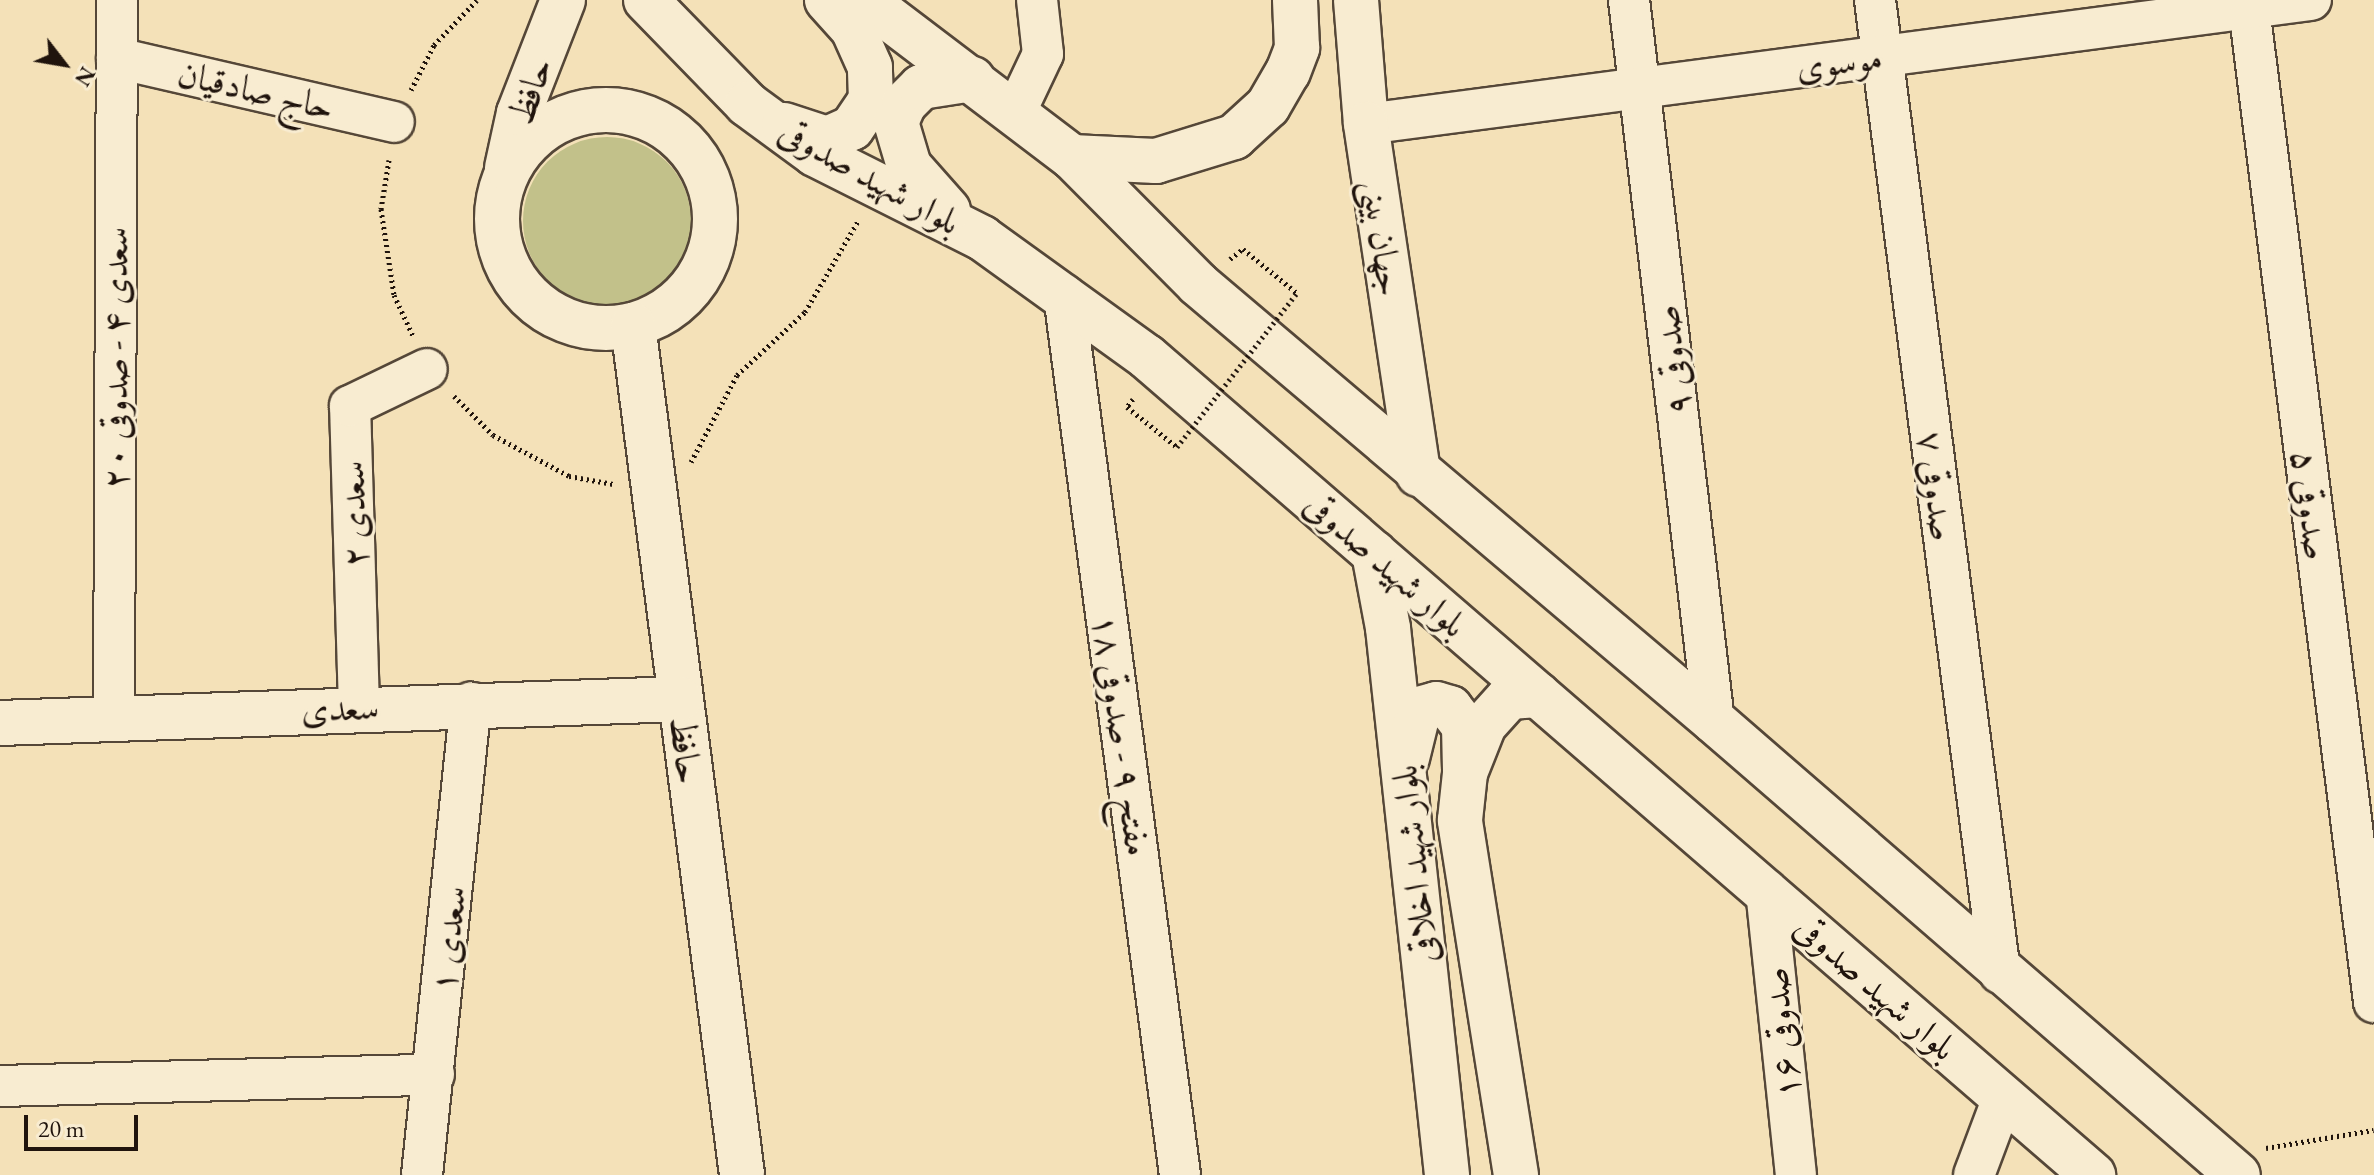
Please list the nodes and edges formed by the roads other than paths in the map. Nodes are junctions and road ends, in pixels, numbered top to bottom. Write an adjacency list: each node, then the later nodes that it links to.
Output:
1 (117, 0): 16 (street, سعدی ۴ - صدوقی ۲۰)
2 (563, 0): 24 (main road, حافظ)
3 (646, 0): 19 (main road, بلوار شهید صدوقی)
4 (827, 0): 19 (main road)
5 (865, 0): 17 (main road)
6 (1037, 0): 20 (street)
7 (1295, 0): 14 (main road)
8 (1356, 0): 13 (main road, جهان بینی)
9 (1629, 0): 18 (street, صدوقی ۹)
10 (1875, 0): 15 (street, صدوقی ۷)
11 (2311, 0): 12 (street, موسوی)
12 (2249, 8): 15 (street, موسوی); 42 (street, صدوقی ۵)
13 (1361, 44): 14 (main road); 22 (main road, جهان بینی)
14 (1297, 48): 23 (main road)
15 (1882, 56): 18 (street, موسوی); 41 (street, صدوقی ۷)
16 (117, 58): 21 (street, حاج صادقیان); 35 (street, سعدی ۴ - صدوقی ۲۰)
17 (972, 79): 20 (main road); 25 (main road)
18 (1639, 88): 22 (street, موسوی); 36 (street, صدوقی ۹)
19 (747, 104): 25 (main road, بلوار شهید صدوقی)
20 (1016, 111): 23 (main road)
21 (394, 122)
22 (1366, 124): 29 (main road, جهان بینی)
23 (1072, 157): 29 (main road)
24 (503, 184): 27 (main road); 27 (main road)
25 (982, 238): 26 (main road, بلوار شهید صدوقی)
26 (1064, 295): 30 (main road, بلوار شهید صدوقی); 49 (street, مفتح ۹ - صدوقی ۱۸)
27 (633, 325): 32 (main road, حافظ)
28 (427, 369): 34 (street, سعدی ۲)
29 (1418, 474): 36 (main road)
30 (1374, 553): 31 (main road, بلوار شهید صدوقی); 39 (main road, بلوار شهید اخلاقی)
31 (1538, 695): 38 (main road, بلوار شهید اخلاقی); 40 (main road, بلوار شهید صدوقی)
32 (680, 699): 33 (main road, سعدی); 48 (main road, حافظ)
33 (471, 703): 34 (main road, سعدی); 43 (street, سعدی ۱)
34 (359, 707): 35 (main road, سعدی)
35 (114, 716): 37 (main road, سعدی)
36 (1714, 721): 41 (main road)
37 (0, 723)
38 (1465, 773): 39 (main road); 51 (main road, بلوار شهید اخلاقی)
39 (1404, 776): 50 (main road, بلوار شهید اخلاقی)
40 (1766, 890): 45 (main road, بلوار شهید صدوقی); 52 (street, صدوقی ۱۶)
41 (2000, 973): 46 (main road)
42 (2374, 1002)
43 (434, 1075): 44 (street); 47 (street, سعدی ۱)
44 (0, 1086)
45 (2003, 1098): 53 (street); 54 (main road, بلوار شهید صدوقی)
46 (2228, 1166)
47 (422, 1175)
48 (742, 1175)
49 (1180, 1175)
50 (1447, 1175)
51 (1516, 1175)
52 (1796, 1175)
53 (1974, 1175)
54 (2093, 1175)

